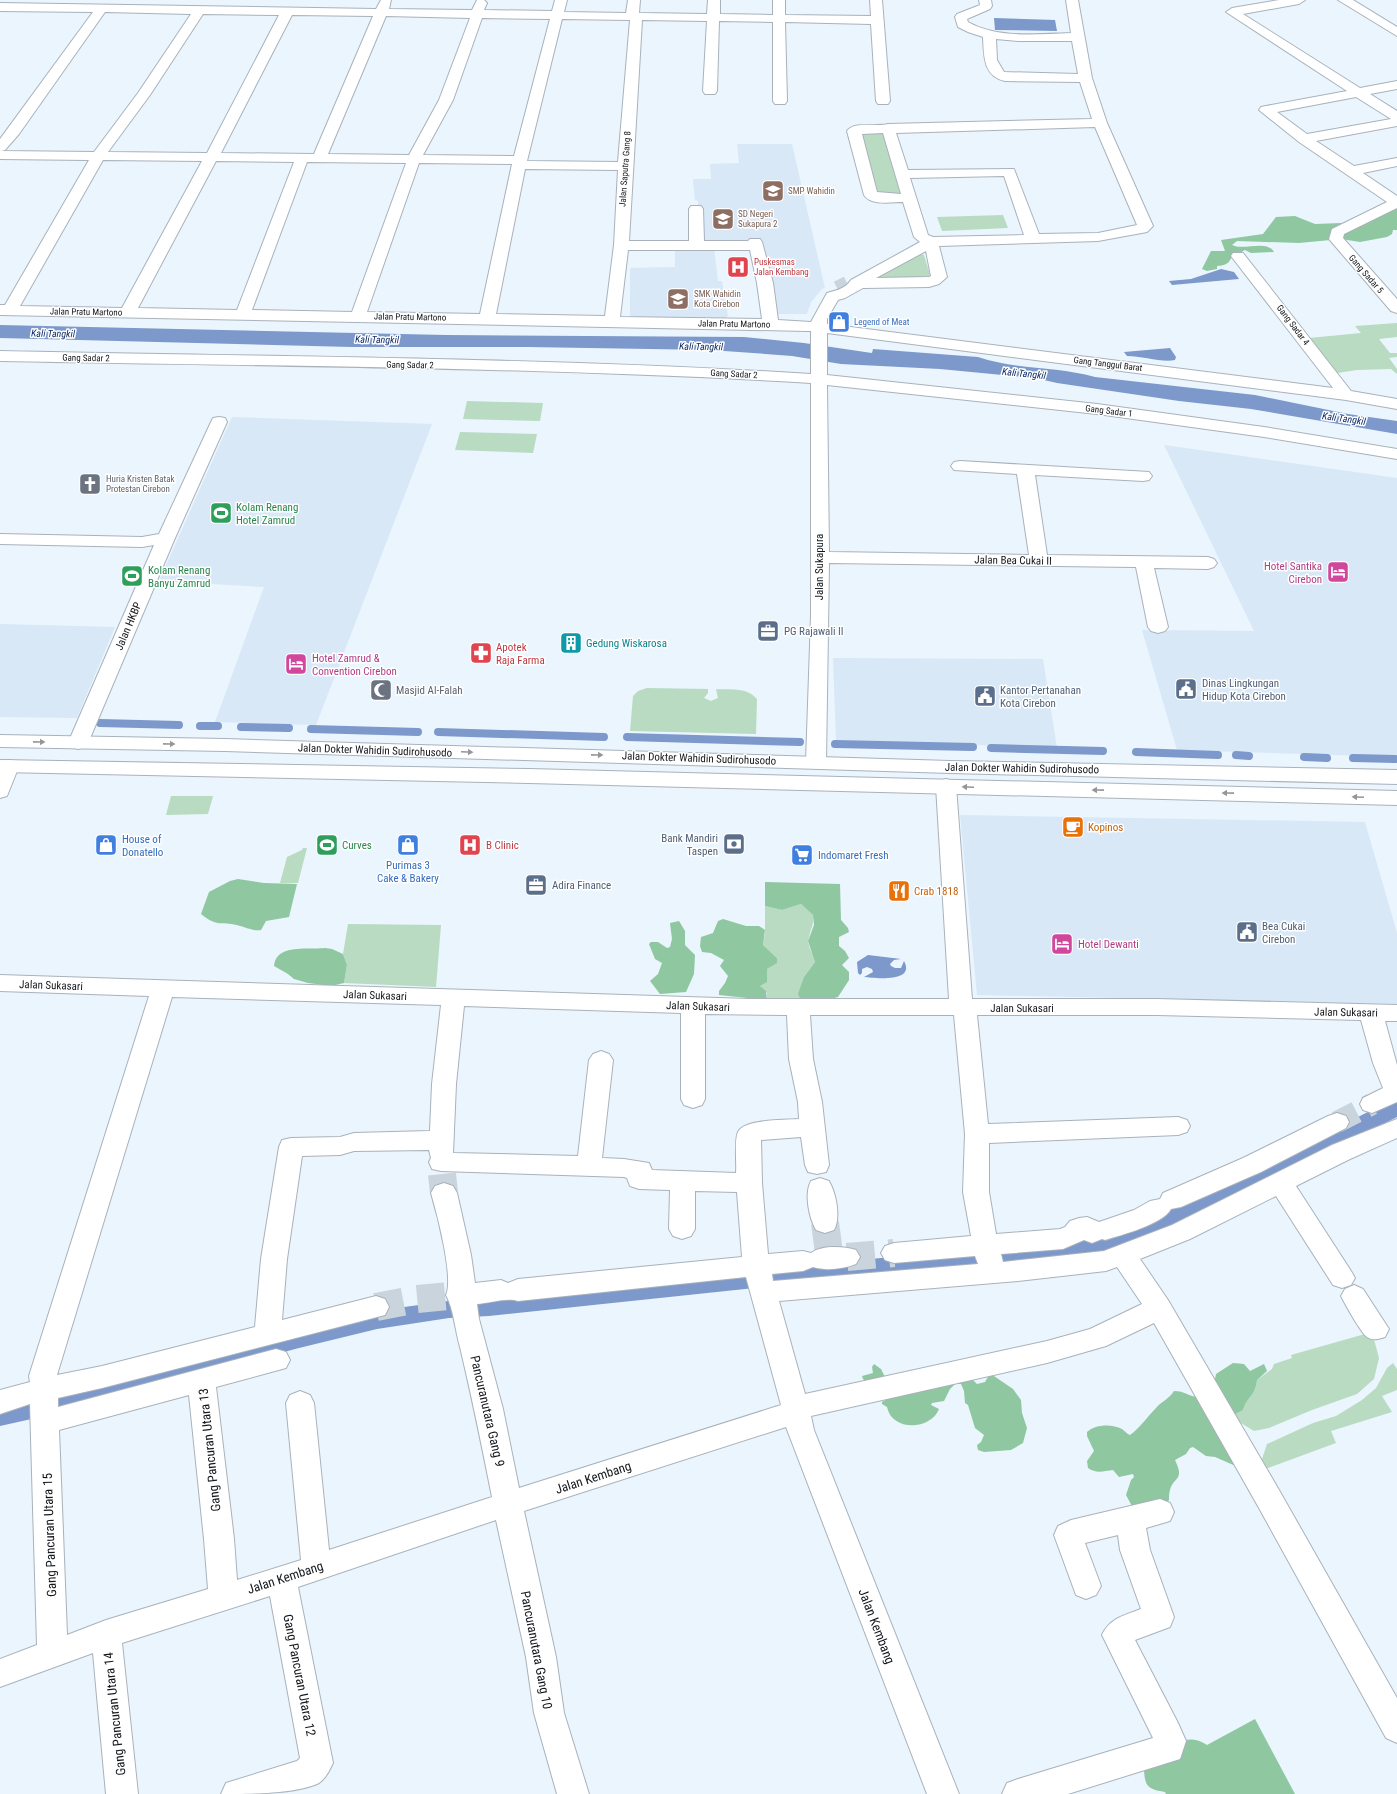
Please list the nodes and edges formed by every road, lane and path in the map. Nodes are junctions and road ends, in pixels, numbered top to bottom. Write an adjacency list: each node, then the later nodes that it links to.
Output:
1 (387, 0): 16 (street)
2 (482, 0): 17 (street)
3 (561, 0): 18 (street)
4 (634, 0): 19 (street, Jalan Saputra Gang 8)
5 (714, 0): 20 (street)
6 (779, 0): 21 (street)
7 (876, 0): 22 (street)
8 (985, 0): 24 (street)
9 (1072, 0): 25 (street)
10 (1299, 0): 29 (street)
11 (1344, 0): 23 (street)
12 (191, 7): 14 (street); 15 (street); 39 (street)
13 (5, 8): 14 (street)
14 (101, 9): 37 (street)
15 (287, 12): 16 (street); 40 (street)
16 (381, 14): 17 (street); 42 (street)
17 (477, 15): 18 (street); 43 (street)
18 (558, 16): 19 (street); 44 (street)
19 (634, 16): 20 (street); 46 (street, Jalan Saputra Gang 8)
20 (714, 18): 21 (street); 28 (street)
21 (778, 18): 22 (street); 30 (street)
22 (876, 20): 31 (street)
23 (1397, 32)
24 (989, 35): 25 (street); 26 (street)
25 (1079, 37): 26 (street)
26 (1085, 78): 34 (street)
27 (1397, 85): 29 (street)
28 (710, 91)
29 (1358, 92): 32 (street); 36 (street)
30 (780, 101)
31 (882, 101)
32 (1397, 117)
33 (1397, 122): 36 (street)
34 (1100, 123): 35 (street); 52 (street)
35 (888, 128): 48 (street); 49 (street)
36 (1304, 139): 47 (street)
37 (0, 147)
38 (0, 155): 39 (street)
39 (98, 156): 40 (street); 59 (street)
40 (210, 157): 41 (street); 60 (street)
41 (302, 158): 42 (street); 61 (street)
42 (319, 158): 43 (street)
43 (414, 159): 44 (street); 62 (street)
44 (520, 162): 46 (street); 63 (street)
45 (1397, 162): 47 (street)
46 (625, 166): 54 (street, Jalan Saputra Gang 8)
47 (1351, 171): 50 (street)
48 (902, 174): 49 (street); 52 (street)
49 (910, 198): 53 (street)
50 (1397, 203): 58 (street, Gang Sadar 5)
51 (696, 209): 55 (street)
52 (1033, 238): 53 (street)
53 (931, 242): 57 (street); 57 (street)
54 (621, 245): 55 (street); 64 (street, Jalan Saputra Gang 8)
55 (697, 246): 65 (street)
56 (1238, 256): 69 (street, Gang Sadar 4)
57 (843, 288): 66 (street, Jalan Sukapura)
58 (1397, 308)
59 (5, 310): 60 (street, Jalan Pratu Martono)
60 (127, 313): 61 (street, Jalan Pratu Martono)
61 (243, 314): 62 (street, Jalan Pratu Martono)
62 (358, 316): 63 (street, Jalan Pratu Martono)
63 (487, 319): 64 (street, Jalan Pratu Martono)
64 (612, 321): 65 (street, Jalan Pratu Martono)
65 (771, 324): 66 (street, Jalan Pratu Martono)
66 (820, 334): 68 (street, Jalan Sukapura); 69 (street, Gang Tanggul Barat)
67 (0, 356): 68 (street, Gang Sadar 2)
68 (820, 375): 72 (street, Gang Sadar 1); 78 (street, Jalan Sukapura)
69 (1346, 395): 70 (street, Gang Tanggul Barat)
70 (1397, 404)
71 (218, 422): 76 (street, Jalan HKBP)
72 (1397, 454)
73 (960, 466): 74 (street)
74 (1026, 469): 75 (street); 79 (street)
75 (1143, 476)
76 (166, 538): 77 (street); 84 (street, Jalan HKBP)
77 (0, 539)
78 (819, 557): 79 (street, Jalan Bea Cukai II); 87 (street, Jalan Sukapura)
79 (1039, 560): 80 (street, Jalan Bea Cukai II)
80 (1144, 562): 81 (street, Jalan Bea Cukai II); 82 (street)
81 (1208, 563)
82 (1158, 627)
83 (0, 741): 84 (street, Jalan Dokter Wahidin Sudirohusodo, one-way to 84)
84 (78, 743): 85 (street, Jalan Dokter Wahidin Sudirohusodo)
85 (111, 743): 86 (street, Jalan Dokter Wahidin Sudirohusodo, one-way to 86); 89 (street)
86 (425, 751): 87 (street, Jalan Dokter Wahidin Sudirohusodo, one-way to 87); 90 (street)
87 (816, 762): 91 (street, Jalan Dokter Wahidin Sudirohusodo)
88 (5, 766): 89 (street, Jalan Dokter Wahidin Sudirohusodo); 93 (street)
89 (102, 768): 90 (street, Jalan Dokter Wahidin Sudirohusodo)
90 (420, 774): 92 (street, Jalan Dokter Wahidin Sudirohusodo)
91 (1397, 777)
92 (946, 786): 94 (street, Jalan Dokter Wahidin Sudirohusodo, one-way to 92); 100 (street)
93 (0, 791)
94 (1397, 798)
95 (0, 983): 96 (street, Jalan Sukasari)
96 (163, 989): 97 (street, Jalan Sukasari); 134 (street, Gang Pancuran Utara 15)
97 (453, 998): 98 (street, Jalan Sukasari); 112 (street, Pancuranutara Gang 9)
98 (693, 1006): 99 (street, Jalan Sukasari); 105 (street)
99 (798, 1008): 100 (street, Jalan Sukasari); 109 (street)
100 (963, 1008): 101 (street, Jalan Sukasari); 111 (street)
101 (1371, 1013): 102 (street, Jalan Sukasari); 104 (street)
102 (1397, 1013)
103 (601, 1060): 113 (street)
104 (1397, 1091): 106 (street)
105 (693, 1099)
106 (1372, 1104)
107 (1337, 1122): 119 (street)
108 (1178, 1126): 111 (street)
109 (812, 1127): 116 (street); 117 (street)
110 (1397, 1128): 115 (street)
111 (977, 1134): 122 (street)
112 (442, 1167): 113 (street); 124 (street, Pancuranutara Gang 9); 129 (street)
113 (589, 1167): 114 (street)
114 (683, 1181): 116 (street); 118 (street)
115 (1280, 1181): 119 (street); 127 (street)
116 (749, 1183): 123 (street)
117 (825, 1223)
118 (682, 1229)
119 (1102, 1243): 122 (street); 122 (street); 126 (street)
120 (894, 1253): 122 (street)
121 (826, 1258): 123 (street)
122 (989, 1259): 123 (street)
123 (760, 1278): 124 (street); 135 (street)
124 (462, 1302): 136 (street, Pancuranutara Gang 9)
125 (376, 1307): 129 (street)
126 (1159, 1308): 135 (street); 146 (street)
127 (1376, 1329)
128 (233, 1343): 129 (street); 130 (street); 134 (street)
129 (272, 1347): 130 (street, Gang Pancuran Utara 13)
130 (238, 1370): 131 (street, Gang Pancuran Utara 13)
131 (201, 1380): 134 (street); 142 (street, Gang Pancuran Utara 13)
132 (0, 1402): 134 (street)
133 (300, 1403): 139 (street)
134 (45, 1406): 144 (street, Gang Pancuran Utara 15)
135 (796, 1411): 136 (street, Jalan Kembang); 150 (street, Jalan Kembang)
136 (508, 1504): 139 (street, Jalan Kembang); 149 (street, Pancuranutara Gang 10)
137 (1160, 1512): 138 (street)
138 (1130, 1520): 141 (street); 151 (street)
139 (316, 1568): 140 (street, Jalan Kembang)
140 (282, 1579): 142 (street, Jalan Kembang); 147 (street, Gang Pancuran Utara 12)
141 (1086, 1586)
142 (222, 1597): 143 (street, Jalan Kembang)
143 (106, 1634): 144 (street, Jalan Kembang); 148 (street, Gang Pancuran Utara 14)
144 (52, 1654): 145 (street, Jalan Kembang)
145 (0, 1673)
146 (1397, 1728)
147 (255, 1791)
148 (122, 1794)
149 (573, 1794)
150 (943, 1794)
151 (1018, 1794)

